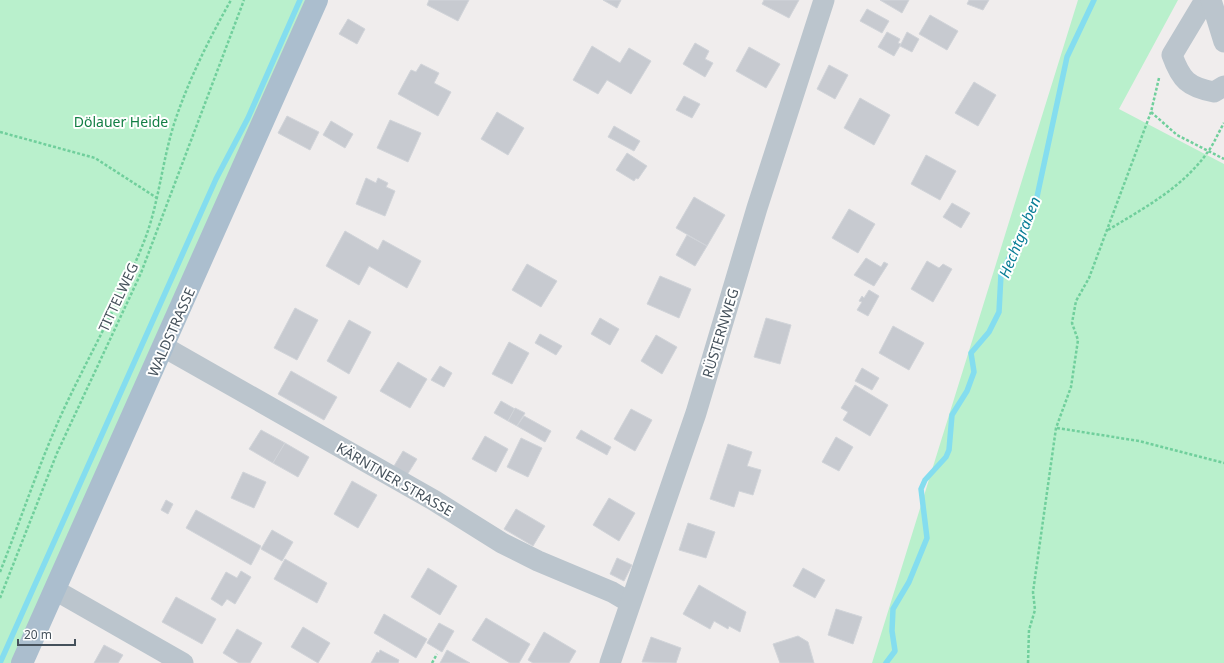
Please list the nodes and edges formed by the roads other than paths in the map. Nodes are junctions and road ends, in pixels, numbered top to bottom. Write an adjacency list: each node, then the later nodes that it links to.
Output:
1 (317, 0): 7 (main road, WALDSTRASSE)
2 (824, 0): 9 (street, RÜSTERNWEG)
3 (1205, 0): 6 (street)
4 (1210, 0): 5 (street)
5 (1224, 42)
6 (1224, 86)
7 (164, 347): 8 (main road, WALDSTRASSE); 9 (street, KÄRNTNER STRASSE)
8 (56, 590): 10 (main road, WALDSTRASSE); 11 (street)
9 (629, 602): 12 (street, RÜSTERNWEG)
10 (22, 663)
11 (183, 663)
12 (610, 663)

